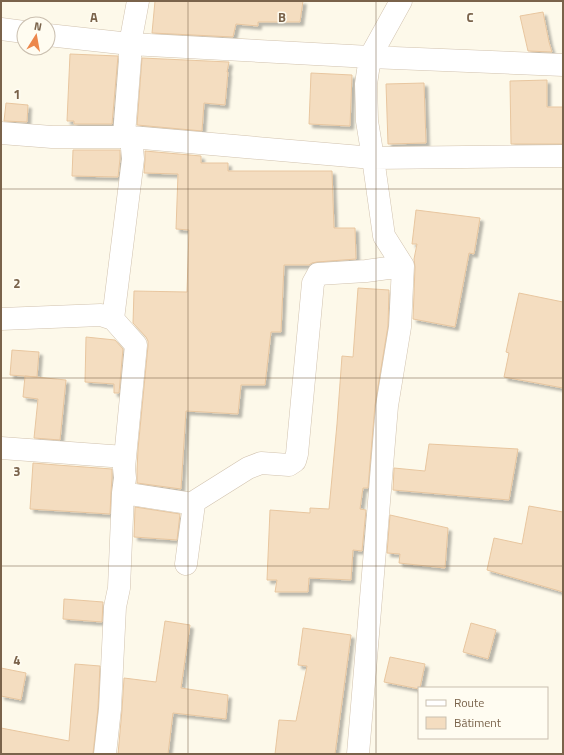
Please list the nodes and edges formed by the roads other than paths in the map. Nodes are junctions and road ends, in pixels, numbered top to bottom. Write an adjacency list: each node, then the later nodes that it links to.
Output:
1 (138, 1): 6 (street)
2 (401, 1): 7 (street)
3 (1, 30): 4 (street)
4 (16, 31)
5 (56, 36): 6 (street)
6 (130, 44): 7 (street); 10 (street)
7 (370, 57): 8 (street); 12 (street)
8 (563, 65)
9 (1, 133): 10 (street)
10 (131, 137): 12 (street); 15 (street)
11 (563, 156): 12 (street)
12 (373, 158): 13 (street)
13 (402, 266): 19 (street); 22 (street)
14 (1, 319): 15 (street)
15 (113, 319): 17 (street)
16 (1, 448): 17 (street)
17 (125, 457): 18 (street)
18 (123, 493): 19 (street); 21 (street)
19 (194, 504): 20 (street)
20 (186, 564)
21 (105, 754)
22 (358, 754)

